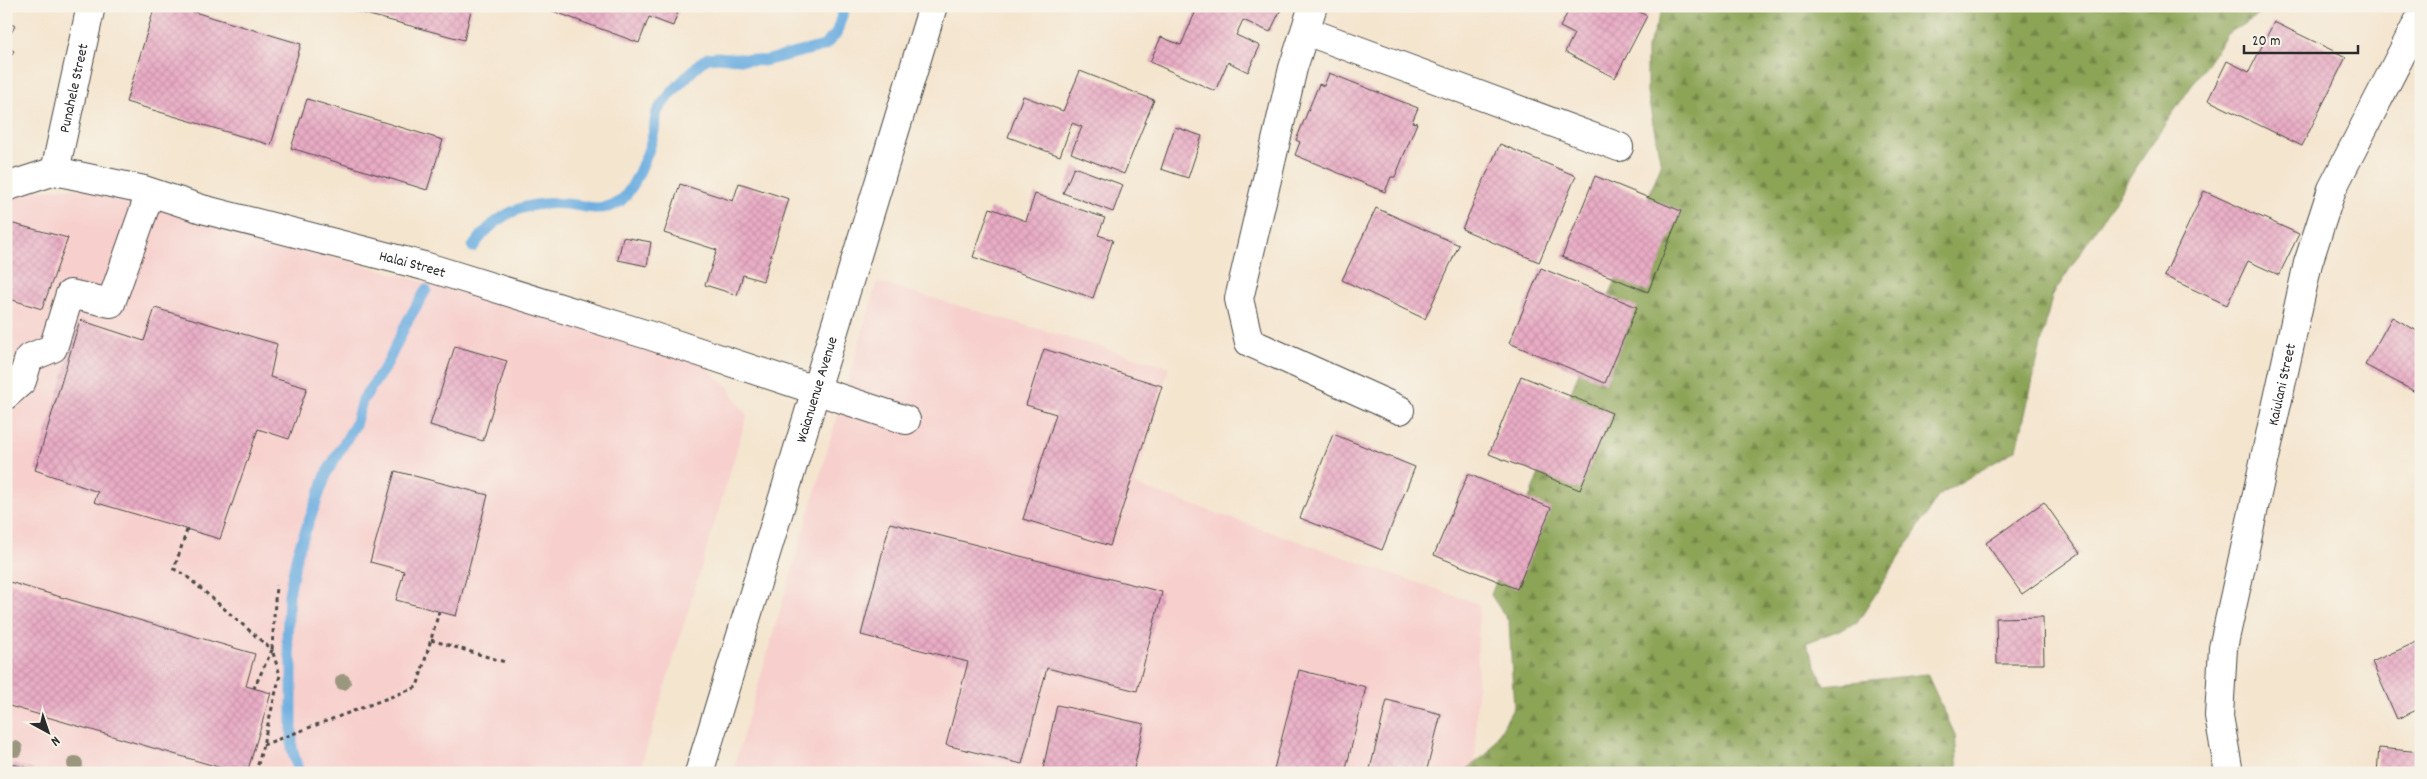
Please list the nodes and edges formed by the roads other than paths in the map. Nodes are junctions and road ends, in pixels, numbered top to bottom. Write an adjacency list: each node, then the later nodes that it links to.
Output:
1 (91, 6): 6 (street, Punahele Street)
2 (933, 6): 9 (street, Waianuenue Avenue)
3 (2421, 16): 14 (street, Kaiulani Street)
4 (1310, 19): 5 (street); 11 (street)
5 (1619, 148)
6 (55, 171): 7 (street); 8 (street, Halai Street)
7 (6, 187)
8 (150, 193): 9 (street, Halai Street); 10 (street)
9 (815, 391): 12 (street, Halai Street); 13 (street, Waianuenue Avenue)
10 (6, 395)
11 (1400, 410)
12 (906, 420)
13 (699, 773)
14 (2229, 773)

